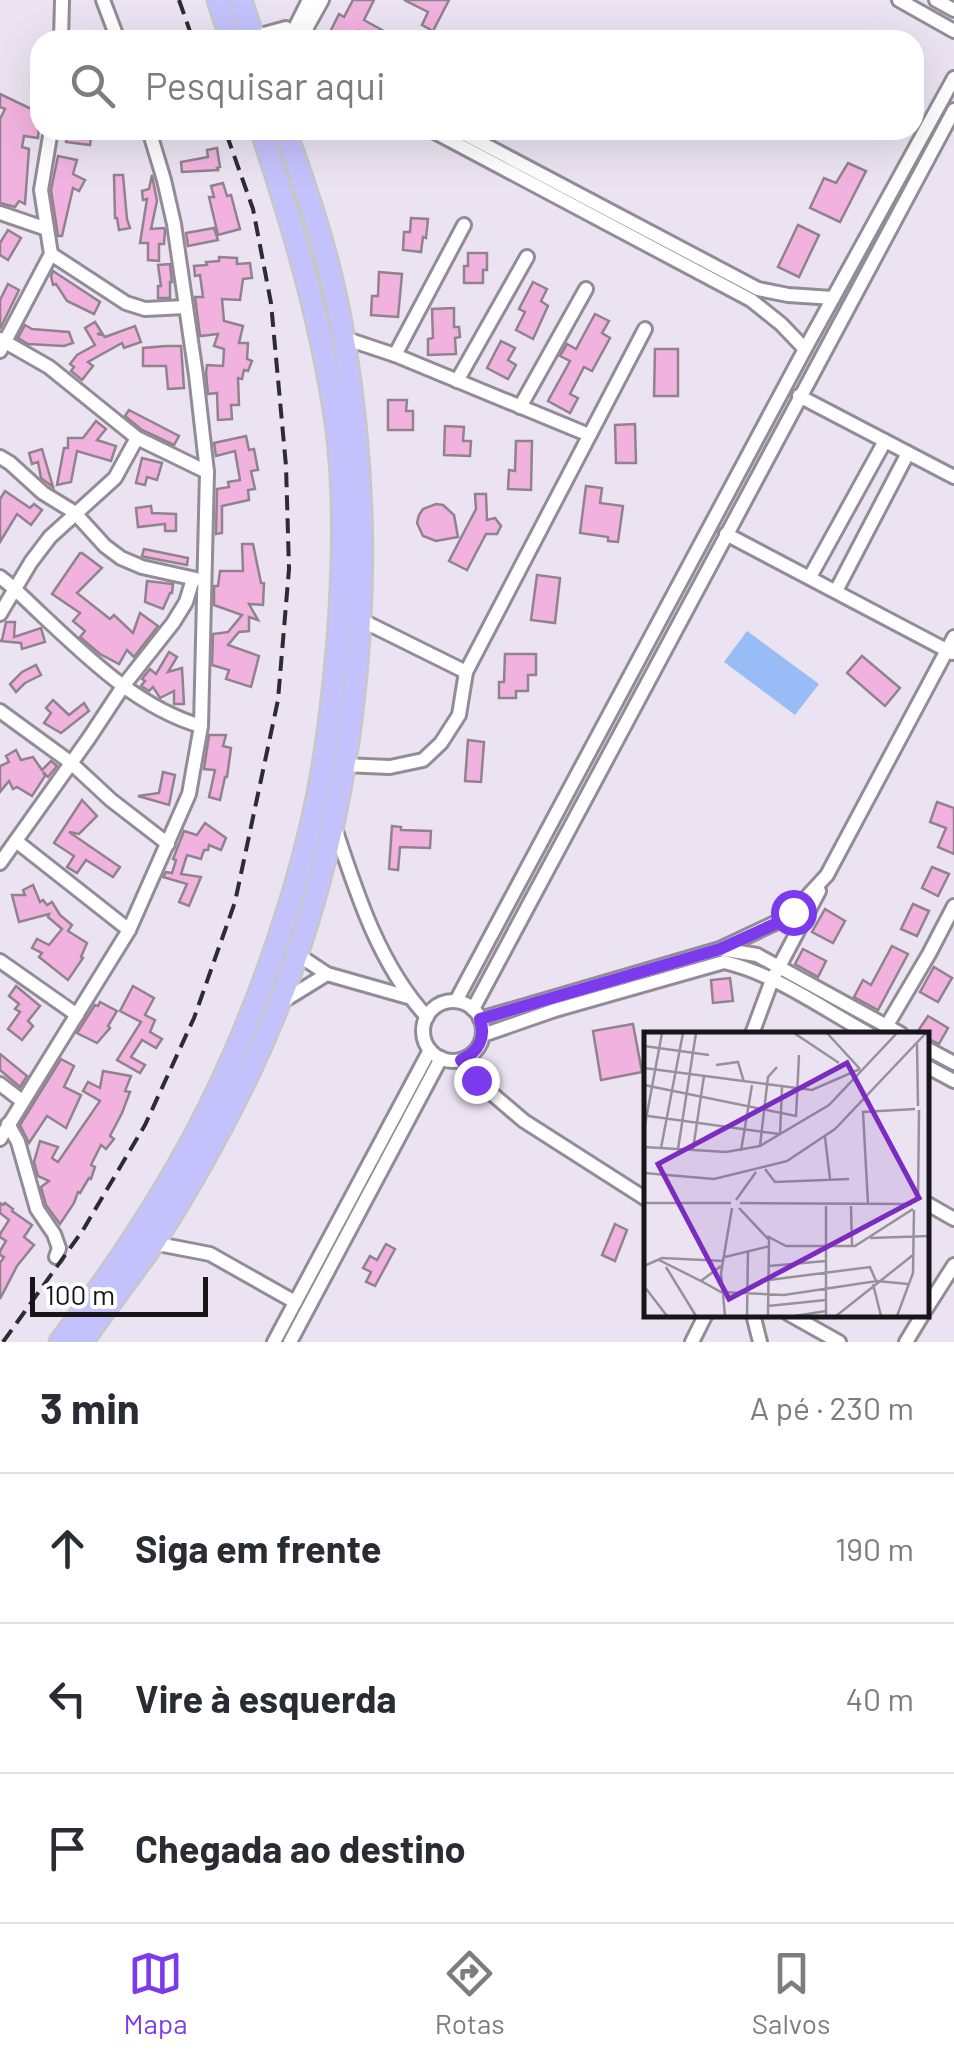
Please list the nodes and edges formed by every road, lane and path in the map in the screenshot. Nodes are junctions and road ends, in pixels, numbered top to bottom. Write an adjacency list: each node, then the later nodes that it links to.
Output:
1 (62, 0): 10 (street)
2 (103, 0): 11 (street)
3 (218, 0): 12 (highway)
4 (241, 0): 13 (highway)
5 (309, 0): 14 (street)
6 (322, 0): 15 (street)
7 (899, 0): 16 (street)
8 (936, 0): 9 (street)
9 (954, 10)
10 (61, 30)
11 (114, 30)
12 (228, 30)
13 (251, 30)
14 (301, 30)
15 (305, 30)
16 (954, 31)
17 (954, 78): 19 (street)
18 (954, 110): 42 (street)
19 (924, 133)
20 (49, 140): 29 (street)
21 (152, 140): 35 (street)
22 (264, 140): 117 (highway)
23 (289, 140): 37 (highway)
24 (451, 140): 31 (street)
25 (475, 140): 31 (street)
26 (920, 140): 34 (street)
27 (0, 213): 29 (street)
28 (464, 225): 40 (street)
29 (47, 230): 30 (street)
30 (51, 254): 35 (street); 38 (street)
31 (679, 254): 34 (street); 39 (street)
32 (527, 257): 41 (street)
33 (586, 289): 43 (street)
34 (833, 298): 39 (street)
35 (185, 307): 49 (street)
36 (645, 329): 44 (street)
37 (344, 338): 40 (street); 59 (highway)
38 (2, 344): 45 (street)
39 (806, 349): 83 (street)
40 (395, 355): 41 (street)
41 (457, 381): 43 (street)
42 (799, 396): 46 (street); 52 (street)
43 (520, 407): 44 (street)
44 (589, 435): 61 (street)
45 (137, 438): 49 (street); 51 (street)
46 (884, 441): 47 (street); 54 (street)
47 (908, 453): 50 (street); 57 (street)
48 (0, 457): 51 (street)
49 (207, 472): 55 (street)
50 (954, 478)
51 (74, 512): 55 (street); 56 (street)
52 (726, 534): 54 (street); 86 (street)
53 (0, 577): 56 (street)
54 (810, 577): 57 (street)
55 (199, 580): 62 (street); 64 (street)
56 (16, 588): 58 (street); 62 (street)
57 (836, 591): 60 (street)
58 (0, 614)
59 (360, 620): 61 (street); 66 (highway)
60 (952, 647): 72 (street)
61 (466, 672): 66 (street)
62 (124, 685): 64 (street); 65 (street)
63 (0, 711): 65 (street)
64 (201, 726): 69 (street)
65 (70, 762): 68 (street); 69 (street)
66 (343, 765): 67 (highway)
67 (334, 823): 71 (highway); 73 (street)
68 (16, 842): 70 (street); 75 (street)
69 (168, 844): 75 (street)
70 (0, 863)
71 (323, 870): 73 (street); 77 (highway)
72 (828, 875): 76 (street); 80 (street)
73 (353, 883): 81 (street)
74 (954, 906): 90 (street)
75 (130, 930): 87 (street)
76 (720, 949): 80 (street); 86 (street)
77 (296, 954): 79 (street); 84 (highway)
78 (0, 961): 87 (street)
79 (327, 974): 81 (street); 84 (street)
80 (776, 974): 82 (street); 91 (street); 94 (street)
81 (408, 996): 88 (street)
82 (819, 998): 85 (street); 89 (street)
83 (456, 1001): 86 (street); 88 (street)
84 (278, 1004): 108 (highway)
85 (855, 1009): 89 (street); 90 (street)
86 (477, 1014): 94 (street)
87 (77, 1015): 102 (street)
88 (427, 1017): 96 (street)
89 (848, 1023): 92 (street)
90 (886, 1026): 93 (street)
91 (753, 1032)
92 (865, 1032)
93 (897, 1032)
94 (482, 1035): 97 (street)
95 (931, 1050): 98 (street)
96 (436, 1054): 97 (street); 111 (street); 120 (street)
97 (461, 1060): 105 (street)
98 (954, 1063)
99 (929, 1067): 100 (street)
100 (954, 1081)
101 (0, 1084): 102 (street)
102 (22, 1101): 103 (street)
103 (8, 1124): 104 (street); 109 (street)
104 (0, 1139)
105 (644, 1199)
106 (929, 1205): 107 (street)
107 (954, 1219)
108 (153, 1243): 111 (street); 118 (highway)
109 (56, 1257)
110 (954, 1265): 112 (street)
111 (296, 1302): 119 (street)
112 (929, 1306)
113 (704, 1317): 121 (street)
114 (754, 1317): 122 (street)
115 (794, 1317): 123 (street)
116 (922, 1317): 124 (street)
117 (60, 1342)
118 (82, 1342)
119 (274, 1342)
120 (290, 1342)
121 (692, 1342)
122 (760, 1342)
123 (839, 1342)
124 (906, 1342)

